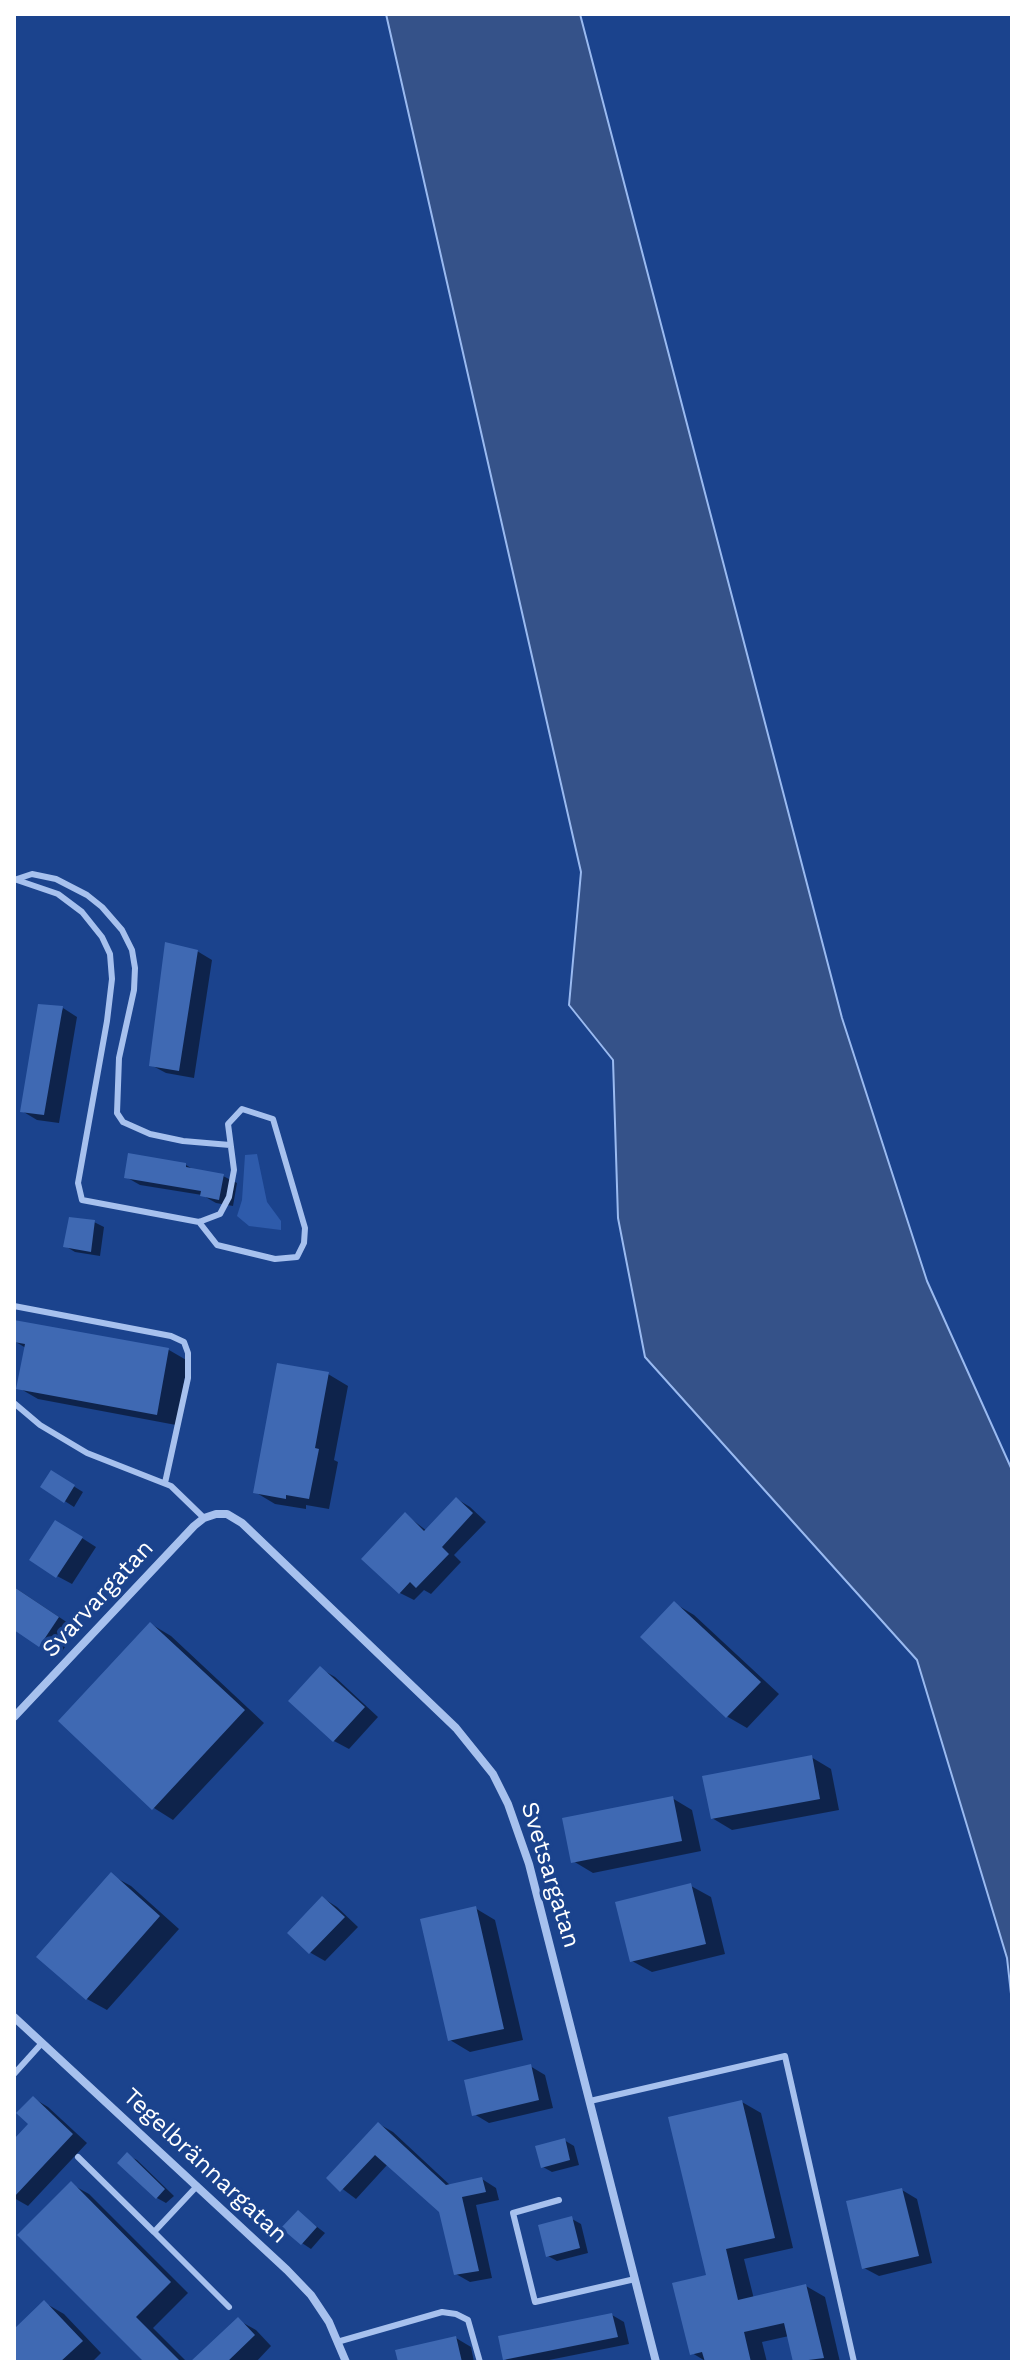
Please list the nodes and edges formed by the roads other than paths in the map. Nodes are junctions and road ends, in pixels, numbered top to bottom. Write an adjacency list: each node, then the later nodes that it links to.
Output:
1 (15, 880): 2 (lane); 3 (lane)
2 (230, 1145): 3 (lane); 3 (lane)
3 (199, 1222)
4 (14, 1306): 6 (lane)
5 (14, 1403): 6 (lane)
6 (165, 1483): 8 (lane)
7 (216, 1514): 8 (street, Svarvargatan); 13 (street, Svetsargatan)
8 (204, 1518): 9 (street, Svarvargatan)
9 (14, 1717)
10 (14, 2017): 11 (street, Tegelbrännargatan)
11 (42, 2043): 12 (lane); 15 (street, Tegelbrännargatan)
12 (14, 2074)
13 (590, 2101): 18 (street, Svetsargatan); 24 (lane)
14 (78, 2157): 17 (lane)
15 (197, 2186): 17 (lane); 20 (street, Tegelbrännargatan)
16 (559, 2200): 18 (lane)
17 (154, 2232): 19 (lane)
18 (635, 2279): 23 (street, Svetsargatan)
19 (229, 2307)
20 (337, 2342): 21 (street, Tegelbrännargatan); 22 (lane)
21 (346, 2362)
22 (480, 2362)
23 (656, 2362)
24 (854, 2362)

